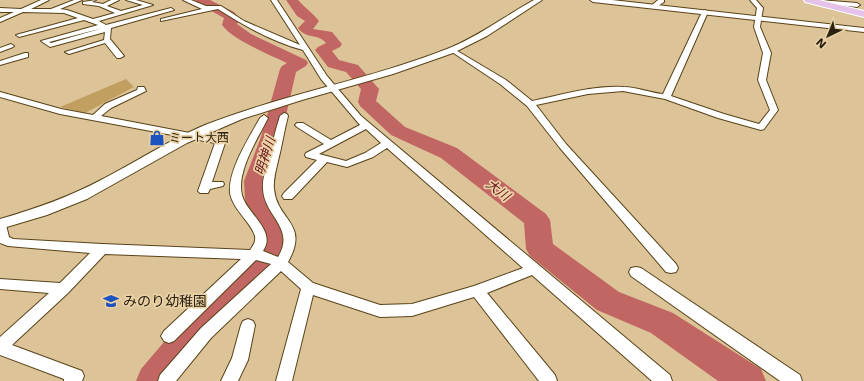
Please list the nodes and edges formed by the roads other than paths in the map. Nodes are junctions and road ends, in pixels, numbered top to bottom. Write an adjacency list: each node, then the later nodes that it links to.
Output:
1 (46, 0): 18 (street)
2 (79, 0): 20 (street)
3 (93, 0): 14 (street)
4 (116, 0): 14 (street)
5 (129, 0): 22 (street)
6 (186, 0): 16 (street)
7 (274, 0): 36 (street)
8 (539, 0): 38 (street)
9 (593, 0): 15 (street)
10 (661, 0): 15 (street)
11 (753, 0): 25 (street)
12 (849, 0): 13 (street)
13 (816, 1): 23 (main road)
14 (102, 5): 22 (street)
15 (653, 6): 21 (street)
16 (212, 8): 29 (street); 36 (street)
17 (0, 10): 18 (street)
18 (24, 10): 20 (street); 27 (street)
19 (171, 10): 31 (street)
20 (50, 11): 24 (street)
21 (705, 12): 25 (street); 48 (street)
22 (122, 13): 28 (street)
23 (864, 14)
24 (73, 15): 26 (street); 30 (street)
25 (757, 18): 32 (street); 48 (street)
26 (82, 19): 28 (street); 33 (street)
27 (0, 20)
28 (93, 21): 31 (street)
29 (156, 22)
30 (41, 24)
31 (106, 27): 31 (street); 34 (street)
32 (864, 30)
33 (19, 35)
34 (106, 41): 39 (street); 41 (street)
35 (11, 46): 37 (street)
36 (306, 49): 45 (street)
37 (0, 50)
38 (452, 50): 45 (street); 49 (street)
39 (69, 52)
40 (26, 55): 42 (street)
41 (120, 56)
42 (12, 59): 43 (street); 44 (street)
43 (20, 62)
44 (0, 63)
45 (337, 87): 50 (street); 54 (street)
46 (141, 89): 52 (street)
47 (0, 94): 52 (street)
48 (666, 97): 49 (street)
49 (530, 104): 65 (street)
50 (265, 112): 55 (street); 63 (street)
51 (284, 116): 64 (street)
52 (94, 118): 55 (street)
53 (300, 125): 56 (street)
54 (367, 125): 56 (street); 57 (street)
55 (188, 137): 59 (street); 61 (street)
56 (331, 144): 58 (street)
57 (388, 144): 58 (street); 66 (street)
58 (324, 159): 60 (street)
59 (219, 184)
60 (288, 196)
61 (0, 224): 62 (street)
62 (102, 249): 63 (street); 70 (street)
63 (257, 255): 64 (street); 73 (street)
64 (279, 262): 69 (street); 76 (street)
65 (671, 268)
66 (534, 269): 71 (street); 80 (street)
67 (636, 272): 81 (street)
68 (0, 284): 70 (street)
69 (308, 287): 71 (street); 78 (street)
70 (64, 289): 74 (street)
71 (477, 291): 79 (street)
72 (248, 325): 77 (street)
73 (169, 336)
74 (0, 348): 75 (street)
75 (72, 381)
76 (166, 381)
77 (229, 381)
78 (284, 381)
79 (549, 381)
80 (664, 381)
81 (794, 381)

